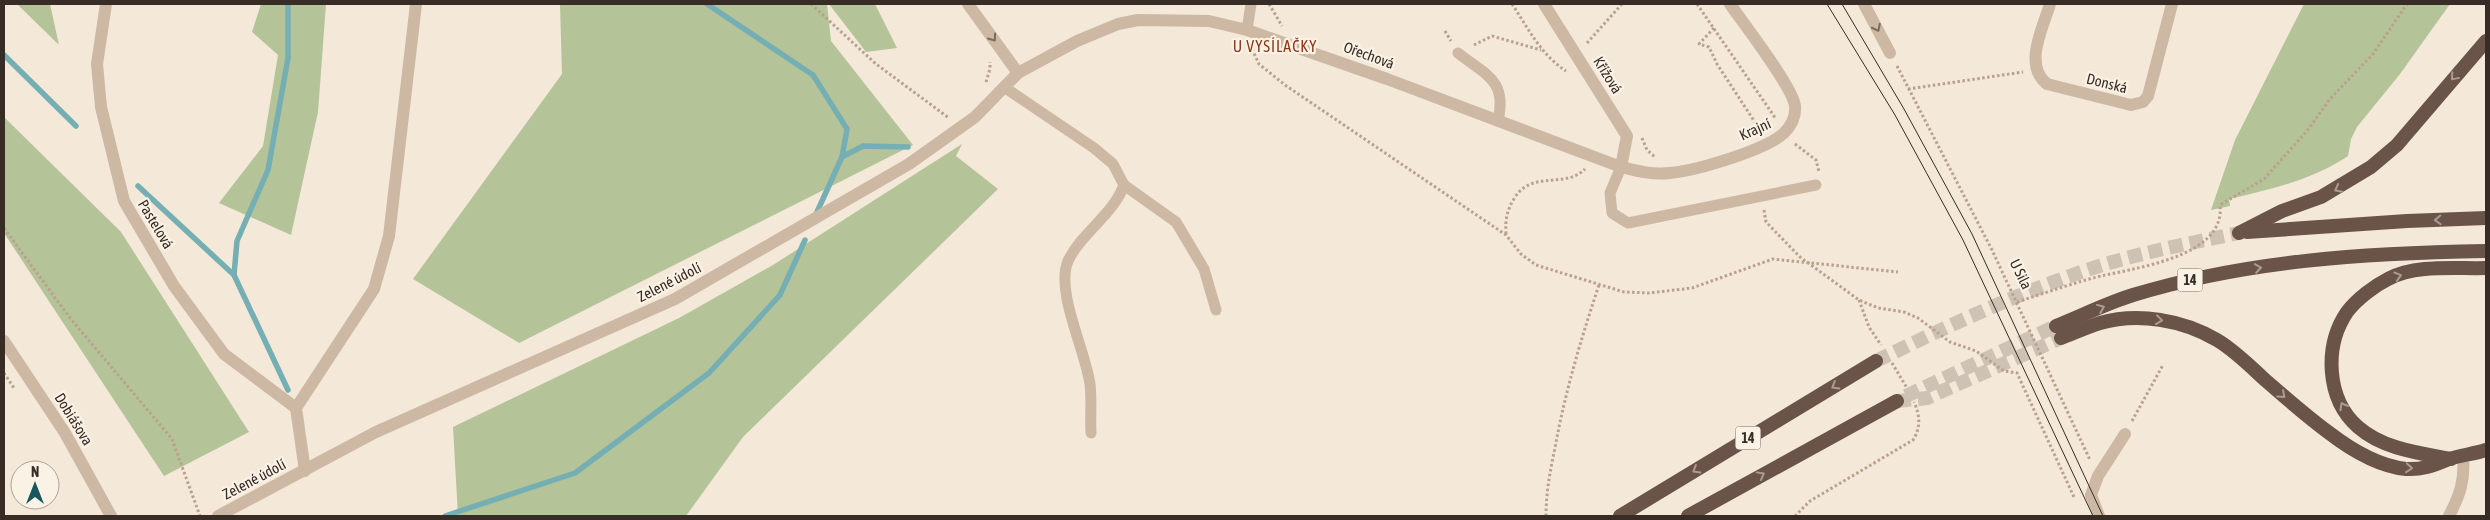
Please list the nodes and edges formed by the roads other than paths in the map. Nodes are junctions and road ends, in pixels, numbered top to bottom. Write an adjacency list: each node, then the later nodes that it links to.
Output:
1 (106, 4): 27 (street, Pastelová)
2 (416, 4): 27 (street)
3 (968, 4): 14 (street, one-way to 14)
4 (1250, 4): 10 (lane)
5 (1544, 4): 17 (street, Křížová)
6 (1730, 4): 17 (street, Krajní)
7 (1864, 4): 13 (street, one-way to 13)
8 (2050, 4): 9 (street, Donská)
9 (2172, 4)
10 (1247, 30): 14 (street, Ořechová); 16 (street, Ořechová)
11 (2486, 41): 20 (highway)
12 (1458, 53): 16 (lane)
13 (1890, 53)
14 (1018, 72): 15 (street, Zelené údolí)
15 (1004, 87): 19 (lane); 32 (street, Zelené údolí)
16 (1498, 121): 17 (street, Ořechová)
17 (1621, 167): 18 (lane)
18 (1816, 184)
19 (1124, 185): 23 (lane); 28 (lane)
20 (2486, 218)
21 (2486, 251): 31 (highway, 14)
22 (2486, 268): 31 (highway, one-way to 22)
23 (1216, 310)
24 (4, 341): 33 (street, Dobiášova)
25 (1876, 361): 35 (highway, 14, one-way to 35)
26 (1897, 401): 36 (highway, one-way to 26)
27 (296, 408): 32 (street, Zelené údolí)
28 (1091, 433)
29 (2125, 434): 37 (street)
30 (2486, 450): 31 (highway)
31 (2457, 458): 38 (street)
32 (305, 471): 34 (street, Zelené údolí)
33 (111, 516)
34 (218, 516)
35 (1620, 516)
36 (1688, 516)
37 (2099, 516)
38 (2449, 516)

